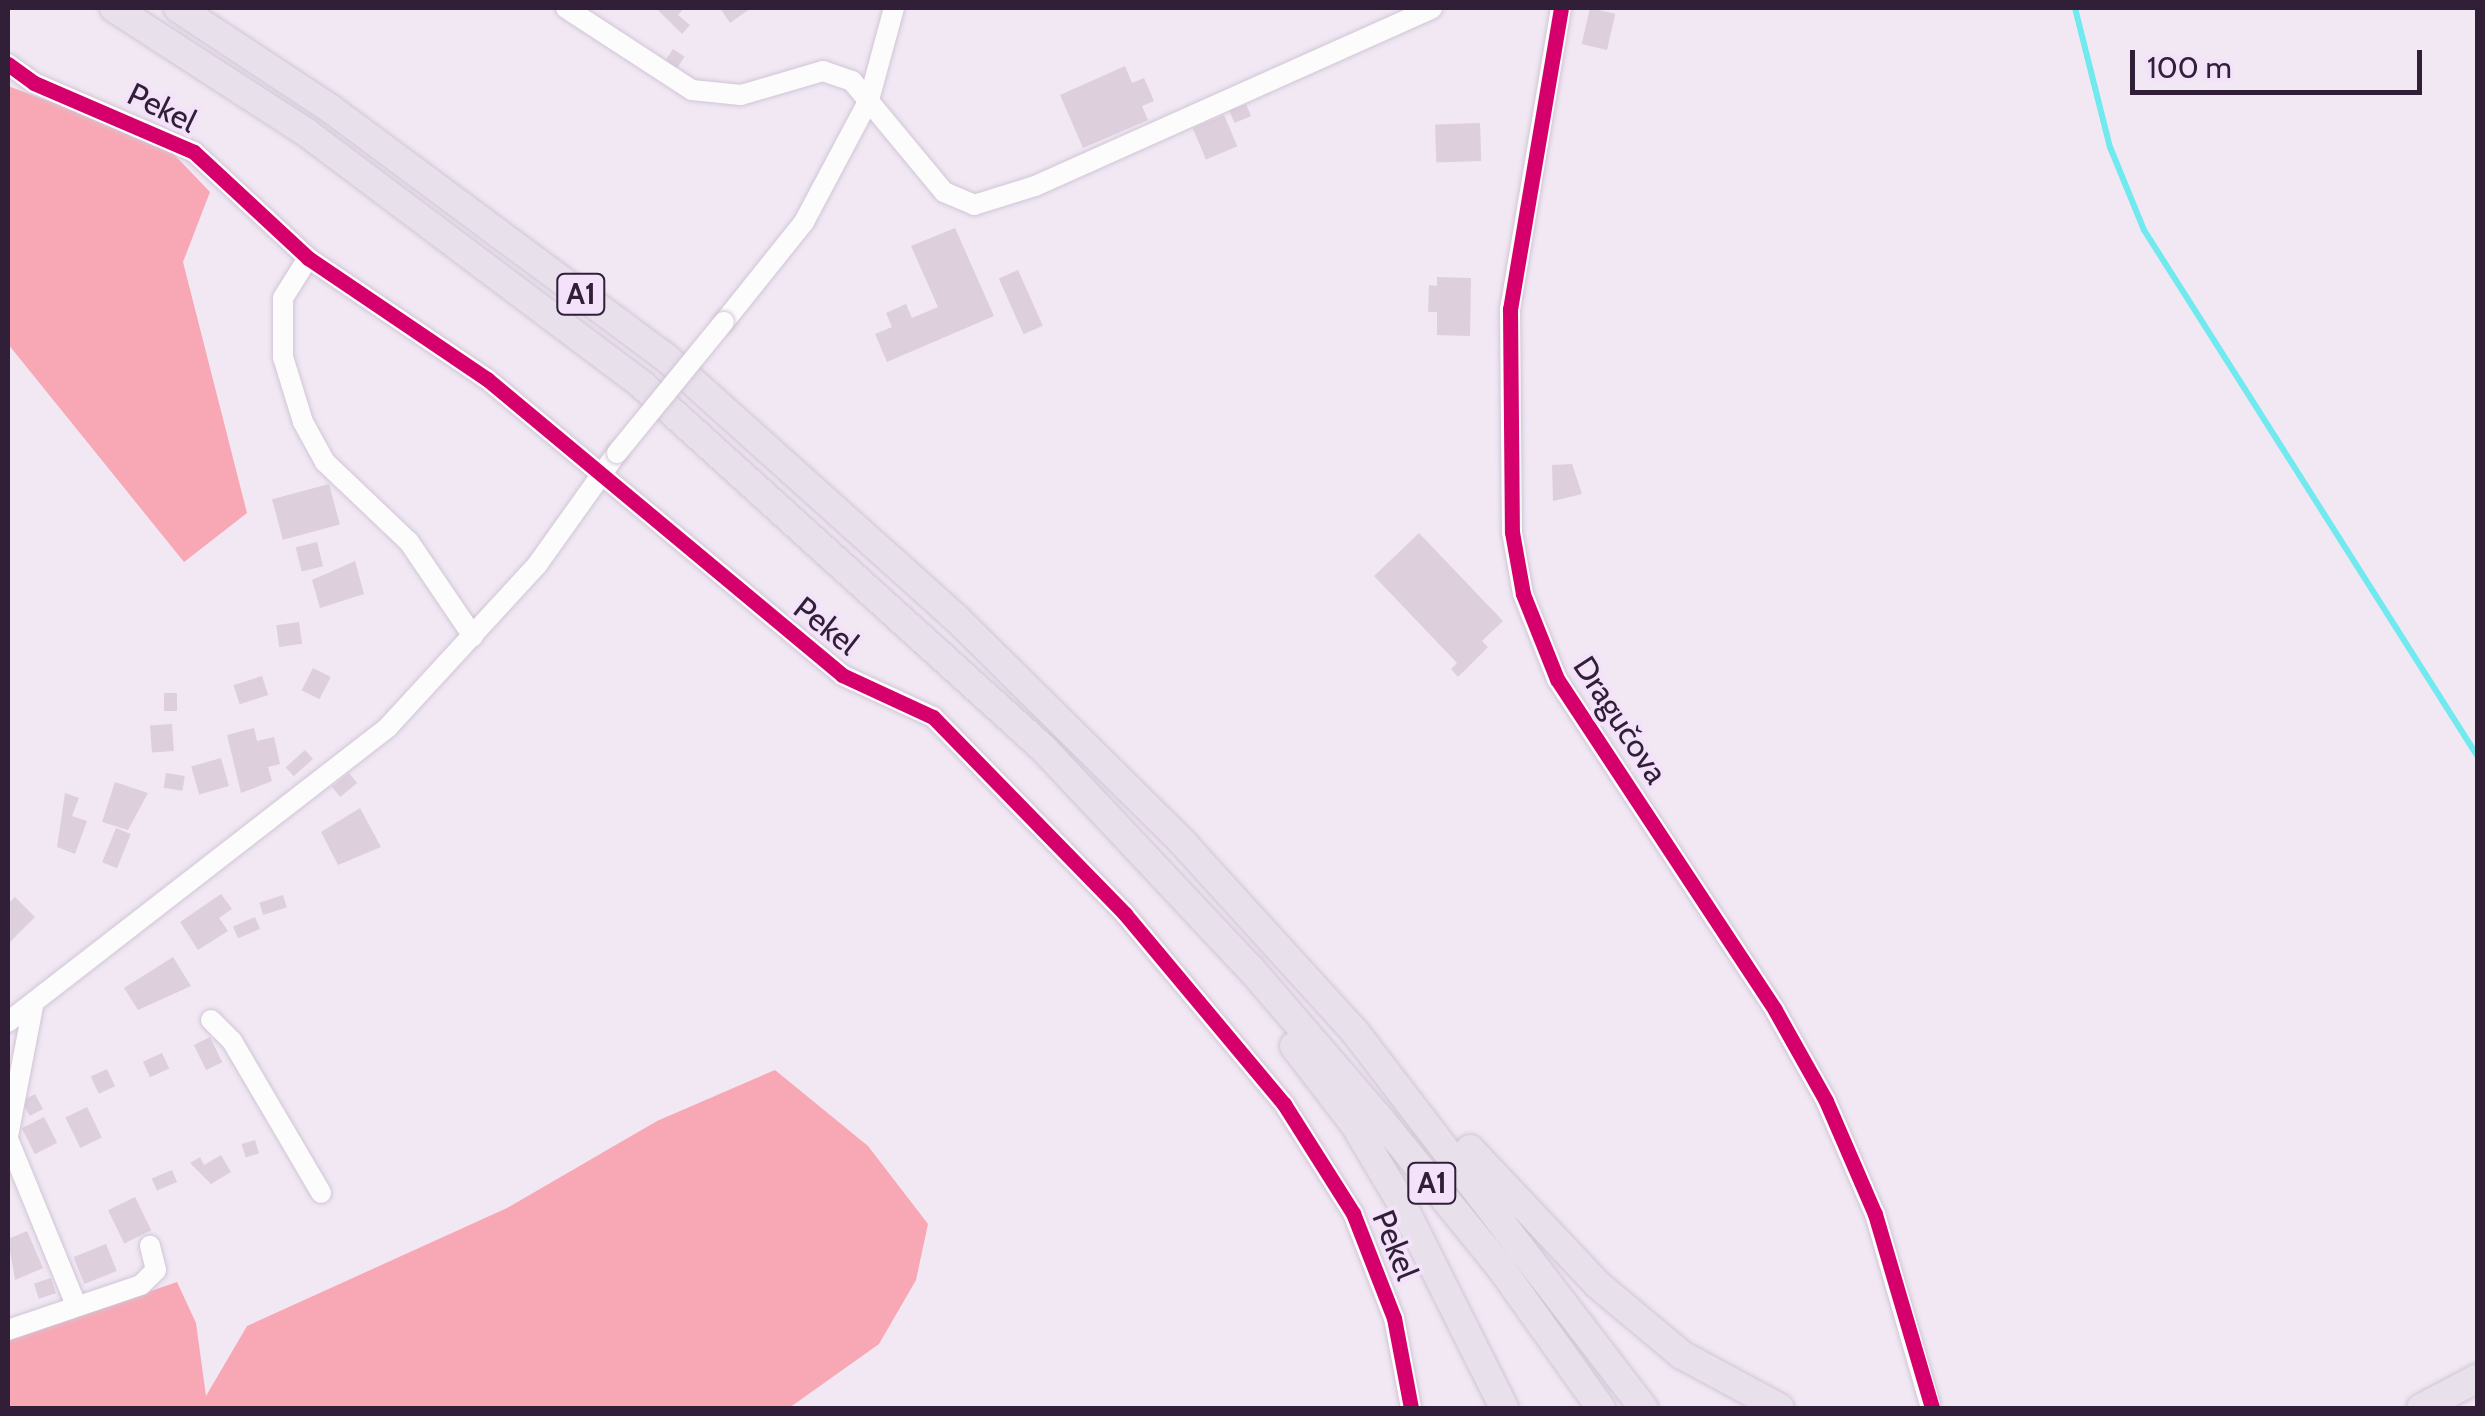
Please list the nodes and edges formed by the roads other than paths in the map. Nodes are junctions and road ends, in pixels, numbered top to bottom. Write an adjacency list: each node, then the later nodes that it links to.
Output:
1 (114, 8): 12 (highway, A1)
2 (178, 8): 16 (highway, A1)
3 (566, 8): 8 (street)
4 (894, 8): 8 (street)
5 (1432, 8): 8 (street)
6 (1561, 8): 23 (street, Dragučova)
7 (8, 64): 9 (street, Pekel)
8 (869, 100): 10 (street, bridge)
9 (308, 258): 10 (street, Pekel); 11 (street)
10 (601, 476): 11 (street); 24 (street, Pekel)
11 (474, 636): 13 (street)
12 (1250, 968): 25 (highway); 26 (highway, A1)
13 (33, 1006): 15 (street); 17 (street)
14 (211, 1020): 18 (street)
15 (8, 1022)
16 (1355, 1032): 27 (highway, A1); 28 (highway)
17 (8, 1137): 20 (street)
18 (321, 1193)
19 (150, 1246): 20 (street)
20 (76, 1305): 21 (street)
21 (8, 1330)
22 (2478, 1378): 29 (highway)
23 (1930, 1404)
24 (1411, 1408)
25 (1504, 1408)
26 (1601, 1408)
27 (1643, 1408)
28 (1780, 1408)
29 (2422, 1408)

